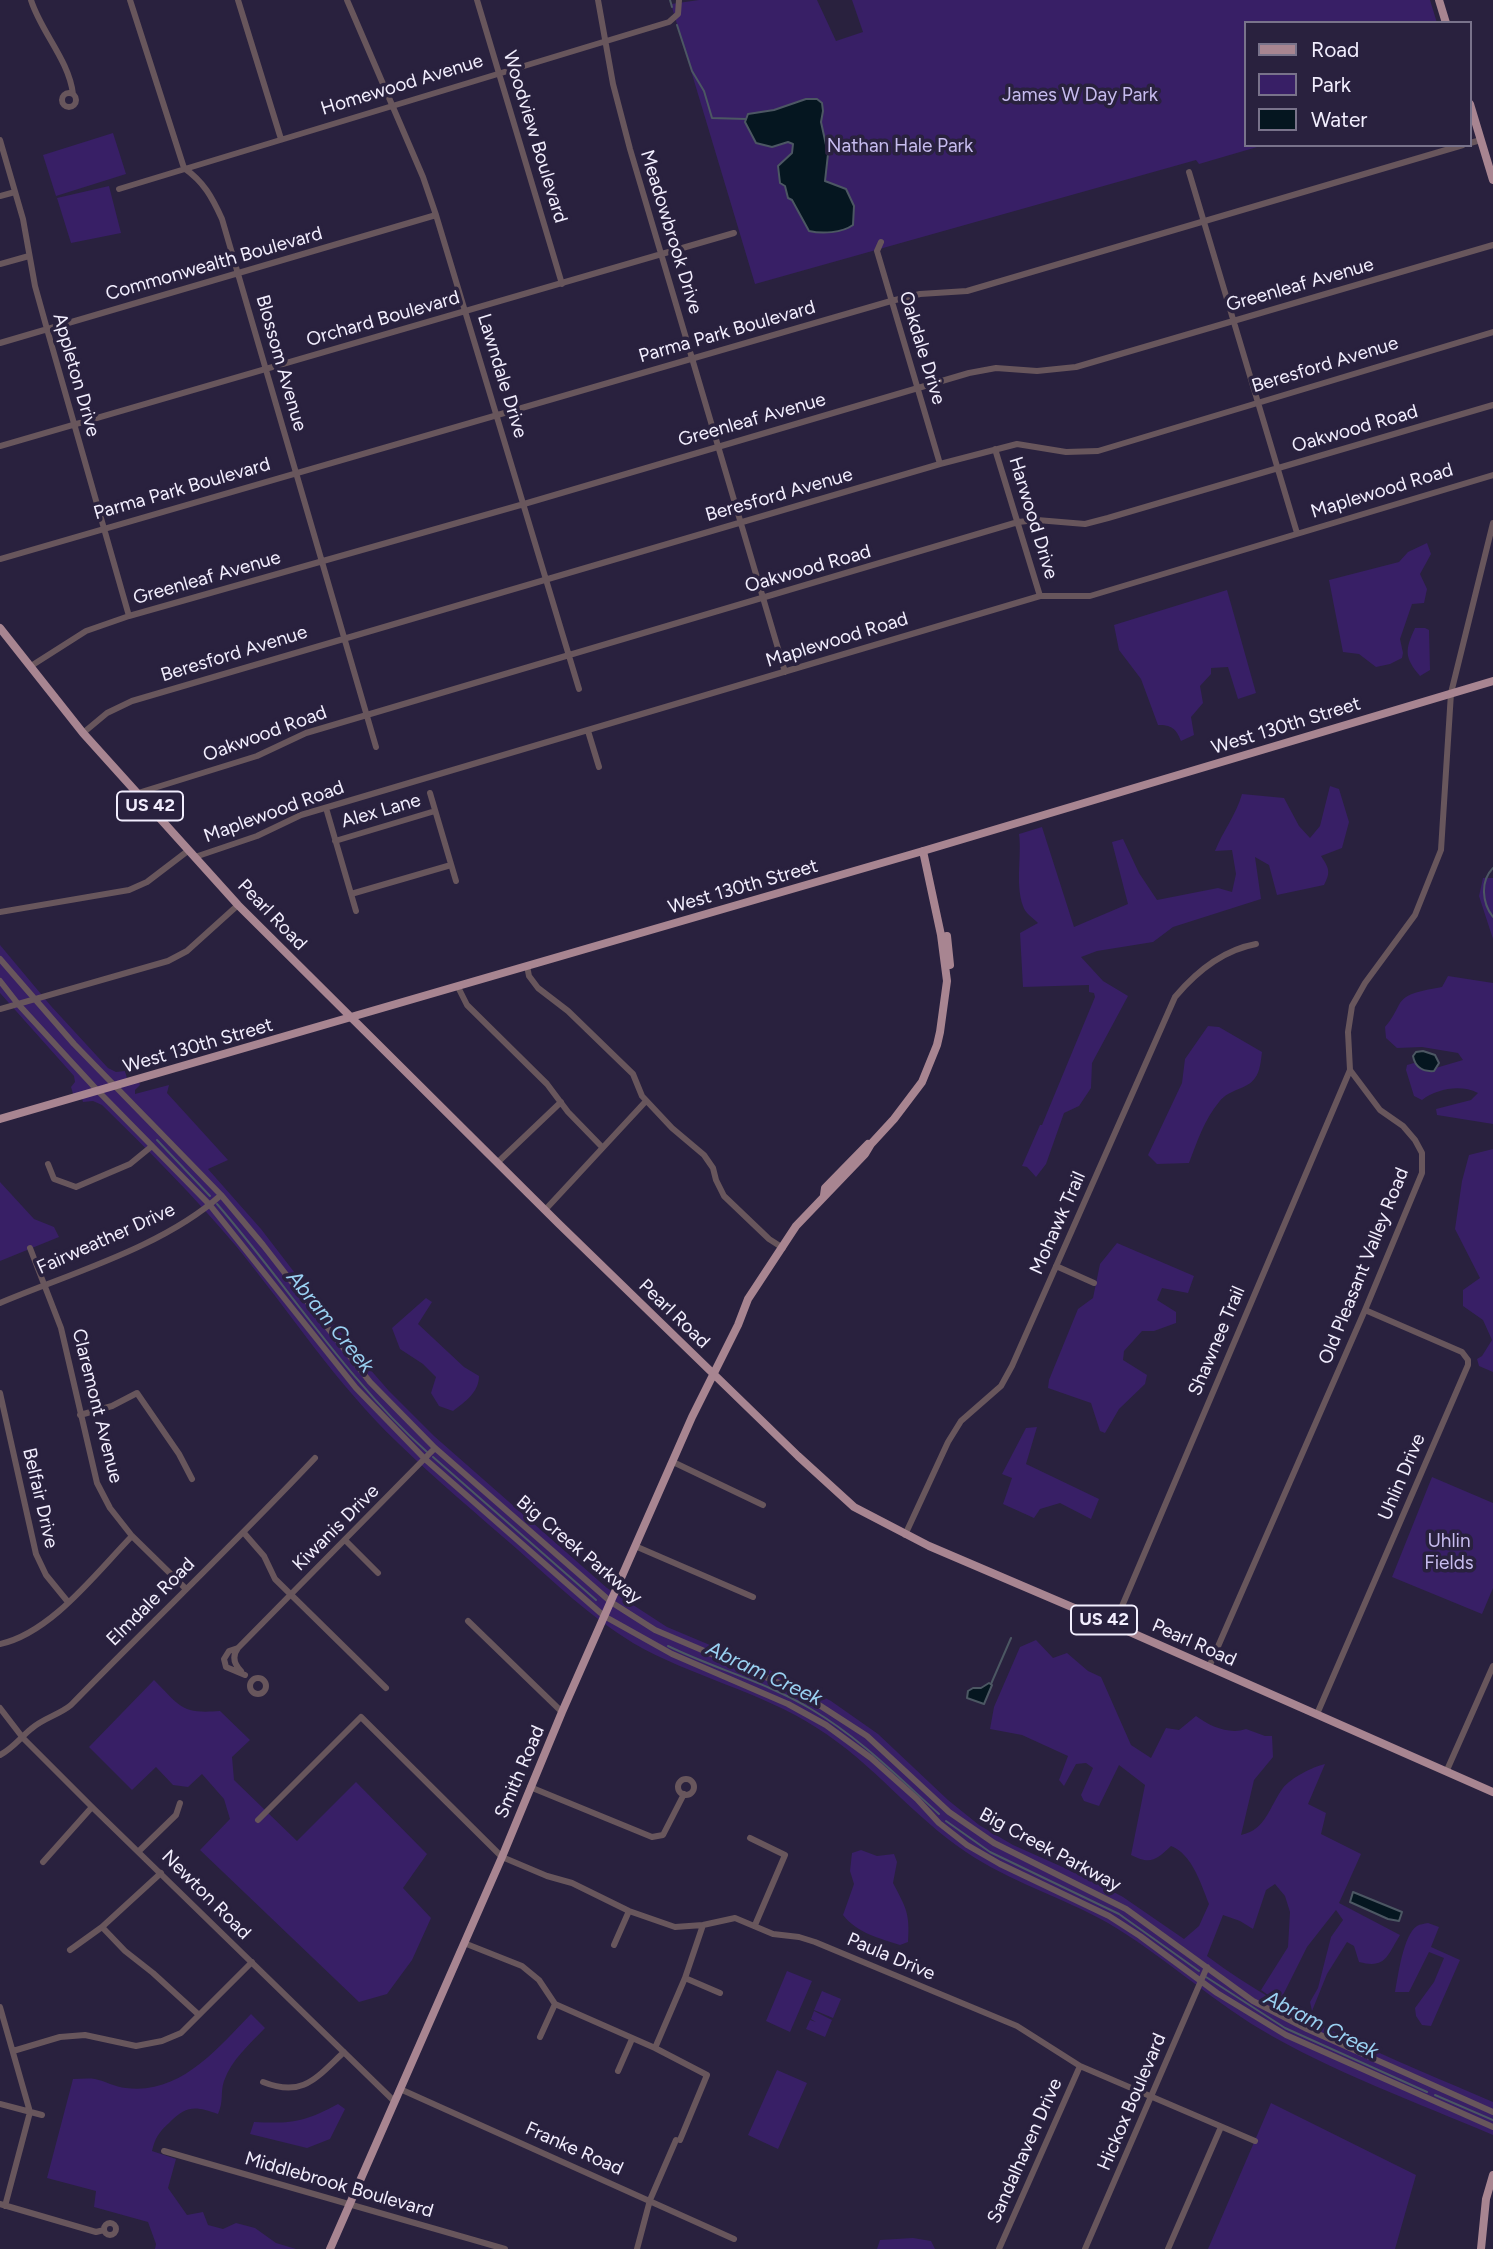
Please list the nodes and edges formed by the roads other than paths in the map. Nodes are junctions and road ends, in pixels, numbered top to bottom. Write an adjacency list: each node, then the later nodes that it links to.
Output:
1 (31, 0): 12 (street)
2 (130, 0): 20 (street, Blossom Avenue)
3 (238, 0): 15 (street)
4 (347, 0): 13 (street, Lawndale Drive)
5 (477, 0): 11 (street, Woodview Boulevard)
6 (598, 0): 10 (street, Meadowbrook Drive)
7 (679, 0): 10 (street, Homewood Avenue)
8 (1439, 0): 9 (main road)
9 (1445, 21)
10 (605, 40): 11 (street, Homewood Avenue); 32 (street, Meadowbrook Drive)
11 (499, 72): 13 (street, Homewood Avenue); 35 (street, Woodview Boulevard)
12 (73, 94)
13 (392, 105): 15 (street, Homewood Avenue); 26 (street, Lawndale Drive)
14 (1472, 111): 17 (main road)
15 (281, 139): 20 (street, Homewood Avenue)
16 (0, 140): 24 (street, Appleton Drive)
17 (1481, 140): 18 (street); 22 (main road)
18 (1472, 142)
19 (1456, 147): 27 (street, Parma Park Boulevard)
20 (184, 168): 23 (street, Homewood Avenue); 34 (street, Blossom Avenue)
21 (1189, 172): 27 (street)
22 (1493, 180)
23 (119, 189)
24 (15, 192): 25 (street); 31 (street, Appleton Drive)
25 (0, 196)
26 (436, 215): 34 (street, Commonwealth Boulevard); 37 (street, Lawndale Drive)
27 (1203, 221): 36 (street, Parma Park Boulevard); 38 (street)
28 (734, 233): 32 (street, Orchard Boulevard)
29 (881, 242): 36 (street, Oakdale Drive)
30 (1493, 245): 38 (street, Greenleaf Avenue)
31 (29, 256): 33 (street); 39 (street, Appleton Drive)
32 (661, 256): 35 (street, Orchard Boulevard); 42 (street, Meadowbrook Drive)
33 (0, 264)
34 (239, 274): 39 (street, Commonwealth Boulevard); 43 (street, Blossom Avenue)
35 (562, 284): 37 (street, Orchard Boulevard)
36 (891, 301): 42 (street, Parma Park Boulevard); 44 (street, Oakdale Drive)
37 (466, 312): 43 (street, Orchard Boulevard); 47 (street, Lawndale Drive)
38 (1233, 320): 44 (street, Greenleaf Avenue); 45 (street)
39 (47, 329): 41 (street, Commonwealth Boulevard); 48 (street, Appleton Drive)
40 (1493, 332): 45 (street, Beresford Avenue)
41 (0, 343)
42 (692, 358): 47 (street, Parma Park Boulevard); 50 (street, Meadowbrook Drive)
43 (266, 370): 48 (street, Orchard Boulevard); 54 (street, Blossom Avenue)
44 (919, 388): 50 (street, Greenleaf Avenue); 52 (street, Oakdale Drive)
45 (1258, 402): 51 (street, Beresford Avenue); 53 (street)
46 (1493, 405): 53 (street, Oakwood Road)
47 (497, 415): 54 (street, Parma Park Boulevard); 56 (street, Lawndale Drive)
48 (74, 425): 49 (street, Orchard Boulevard); 60 (street, Appleton Drive)
49 (0, 446)
50 (718, 446): 56 (street, Greenleaf Avenue); 58 (street, Meadowbrook Drive)
51 (995, 449): 52 (street, Beresford Avenue); 57 (street, Harwood Drive)
52 (940, 464): 58 (street, Beresford Avenue)
53 (1279, 468): 57 (street, Oakwood Road); 61 (street)
54 (296, 473): 60 (street, Parma Park Boulevard); 63 (street, Blossom Avenue)
55 (1493, 475): 61 (street, Maplewood Road)
56 (524, 504): 63 (street, Greenleaf Avenue); 64 (street, Lawndale Drive)
57 (1018, 522): 65 (street, Harwood Drive); 66 (street, Oakwood Road)
58 (741, 523): 64 (street, Beresford Avenue); 66 (street, Meadowbrook Drive)
59 (1493, 523): 75 (street)
60 (104, 528): 62 (street, Parma Park Boulevard); 67 (street, Appleton Drive)
61 (1297, 533): 65 (street, Maplewood Road)
62 (0, 559)
63 (322, 562): 67 (street, Greenleaf Avenue); 69 (street, Blossom Avenue)
64 (546, 579): 69 (street, Beresford Avenue); 70 (street, Lawndale Drive)
65 (1040, 596): 72 (street, Maplewood Road)
66 (764, 598): 70 (street, Oakwood Road); 72 (street, Meadowbrook Drive)
67 (129, 616): 71 (street, Greenleaf Avenue)
68 (0, 628): 71 (main road, Pearl Road / US 42)
69 (343, 638): 76 (street, Blossom Avenue); 78 (street, Beresford Avenue)
70 (569, 654): 74 (street, Lawndale Drive); 76 (street, Oakwood Road)
71 (31, 666): 78 (main road, Pearl Road / US 42)
72 (785, 672): 77 (street, Maplewood Road)
73 (1493, 681): 75 (main road, West 130th Street)
74 (579, 689)
75 (1451, 694): 86 (main road, West 130th Street); 103 (street)
76 (367, 715): 79 (street, Blossom Avenue); 81 (street, Oakwood Road)
77 (588, 731): 80 (street); 83 (street, Maplewood Road)
78 (83, 733): 81 (main road, Pearl Road / US 42)
79 (376, 747)
80 (599, 767)
81 (138, 793): 87 (main road, Pearl Road / US 42)
82 (430, 793): 84 (street)
83 (326, 808): 85 (street); 87 (street, Maplewood Road)
84 (435, 811): 85 (street, Alex Lane); 88 (street)
85 (335, 841): 90 (street)
86 (923, 852): 96 (main road, West 130th Street); 117 (main road, Smith Road)
87 (192, 854): 91 (main road, Pearl Road / US 42); 93 (street, Maplewood Road)
88 (451, 865): 89 (street); 90 (street)
89 (456, 881)
90 (351, 894): 92 (street)
91 (238, 905): 99 (street); 102 (main road, Pearl Road / US 42)
92 (356, 911)
93 (0, 912)
94 (1256, 944): 118 (street, Mohawk Trail)
95 (0, 958): 99 (street, Big Creek Parkway)
96 (527, 967): 98 (main road, West 130th Street); 106 (street)
97 (0, 981): 100 (street, Big Creek Parkway)
98 (458, 987): 102 (main road, West 130th Street); 107 (street)
99 (33, 999): 100 (street); 104 (street, Big Creek Parkway)
100 (18, 1004): 101 (street); 105 (street, Big Creek Parkway)
101 (0, 1009)
102 (351, 1018): 104 (main road, West 130th Street); 111 (main road, Pearl Road / US 42)
103 (1350, 1070): 122 (street, Old Pleasant Valley Road); 145 (street, Shawnee Trail)
104 (116, 1087): 105 (main road, West 130th Street); 113 (street, Big Creek Parkway)
105 (98, 1091): 108 (main road, West 130th Street); 109 (street, Big Creek Parkway)
106 (646, 1101): 110 (street); 117 (street)
107 (561, 1102): 110 (street); 111 (street)
108 (0, 1119)
109 (152, 1146): 112 (street); 114 (street, Big Creek Parkway)
110 (602, 1147): 115 (street)
111 (497, 1163): 115 (main road, Pearl Road / US 42)
112 (48, 1164)
113 (221, 1195): 114 (street, Fairweather Drive); 126 (street, Big Creek Parkway)
114 (209, 1204): 120 (street, Fairweather Drive); 128 (street, Big Creek Parkway)
115 (545, 1210): 123 (main road, Pearl Road / US 42)
116 (30, 1248): 120 (street, Claremont Avenue)
117 (783, 1248): 123 (main road, Smith Road)
118 (1056, 1266): 119 (street); 133 (street, Mohawk Trail)
119 (1094, 1283)
120 (45, 1284): 121 (street, Fairweather Drive); 125 (street, Claremont Avenue)
121 (0, 1303)
122 (1365, 1310): 148 (street, Old Pleasant Valley Road); 153 (street, Uhlin Drive)
123 (713, 1372): 129 (main road, Smith Road); 133 (main road, Pearl Road / US 42)
124 (0, 1393): 141 (street, Belfair Drive)
125 (80, 1415): 130 (street); 134 (street, Claremont Avenue)
126 (435, 1448): 128 (street, Kiwanis Drive); 142 (street, Big Creek Parkway)
127 (315, 1458): 132 (street, Elmdale Road)
128 (425, 1459): 135 (street, Kiwanis Drive); 143 (street, Big Creek Parkway)
129 (673, 1462): 131 (street); 136 (main road, Smith Road)
130 (192, 1479)
131 (763, 1505)
132 (244, 1534): 138 (street, Elmdale Road); 139 (street)
133 (905, 1535): 145 (main road, Pearl Road / US 42)
134 (132, 1536): 138 (street, Claremont Avenue); 141 (street)
135 (346, 1541): 137 (street); 139 (street, Kiwanis Drive)
136 (635, 1546): 140 (street); 142 (main road, Smith Road)
137 (378, 1573)
138 (185, 1588): 154 (street, Elmdale Road)
139 (291, 1594): 149 (street, Kiwanis Drive); 150 (street)
140 (753, 1597)
141 (68, 1602): 146 (street)
142 (611, 1602): 143 (main road, Smith Road); 162 (street, Big Creek Parkway)
143 (604, 1616): 152 (main road, Smith Road); 164 (street, Big Creek Parkway)
144 (468, 1621): 152 (street)
145 (1114, 1625): 148 (main road, Pearl Road / US 42)
146 (0, 1644)
147 (1493, 1666): 156 (street)
148 (1209, 1667): 153 (main road, Pearl Road / US 42)
149 (252, 1682)
150 (386, 1688)
151 (0, 1708): 154 (street, Newton Road)
152 (562, 1712): 157 (main road, Smith Road)
153 (1317, 1714): 156 (main road, Pearl Road / US 42)
154 (23, 1738): 155 (street, Elmdale Road); 161 (street, Newton Road)
155 (0, 1755)
156 (1447, 1770): 158 (main road, Pearl Road / US 42)
157 (531, 1785): 159 (street); 167 (main road, Smith Road)
158 (1493, 1792)
159 (684, 1794)
160 (180, 1803): 166 (street)
161 (92, 1807): 166 (street, Newton Road); 168 (street)
162 (949, 1812): 164 (street); 178 (street, Big Creek Parkway)
163 (258, 1820): 167 (street)
164 (939, 1823): 180 (street, Big Creek Parkway)
165 (750, 1838): 172 (street)
166 (139, 1851): 169 (street, Newton Road)
167 (502, 1857): 170 (street, Paula Drive); 174 (main road, Smith Road)
168 (43, 1862)
169 (161, 1873): 173 (street); 177 (street, Newton Road)
170 (629, 1910): 171 (street, Paula Drive); 175 (street)
171 (703, 1925): 172 (street, Paula Drive); 179 (street)
172 (755, 1925): 190 (street, Paula Drive)
173 (102, 1927): 176 (street); 184 (street)
174 (464, 1943): 182 (street); 194 (main road, Smith Road)
175 (614, 1945)
176 (70, 1950)
177 (251, 1962): 184 (street); 189 (street, Newton Road)
178 (1207, 1967): 180 (street, Hickox Boulevard); 193 (street, Big Creek Parkway)
179 (685, 1978): 181 (street); 187 (street)
180 (1200, 1981): 195 (street, Hickox Boulevard); 197 (street, Big Creek Parkway)
181 (720, 1993)
182 (555, 2004): 185 (street); 186 (street)
183 (0, 2010): 188 (street)
184 (199, 2015): 188 (street)
185 (540, 2036)
186 (632, 2039): 187 (street); 191 (street)
187 (655, 2048): 207 (street)
188 (13, 2051): 199 (street)
189 (344, 2052): 192 (street); 196 (street, Newton Road)
190 (1080, 2066): 195 (street, Paula Drive); 215 (street, Sandalhaven Drive)
191 (618, 2071)
192 (263, 2082)
193 (1434, 2087): 197 (street); 200 (street, Big Creek Parkway)
194 (400, 2089): 196 (main road, Smith Road); 207 (street, Franke Road)
195 (1152, 2096): 202 (street, Paula Drive); 216 (street, Hickox Boulevard)
196 (393, 2100): 208 (main road, Smith Road)
197 (1429, 2100): 203 (street, Big Creek Parkway)
198 (0, 2104): 199 (street)
199 (30, 2112): 201 (street); 209 (street)
200 (1493, 2112)
201 (42, 2115)
202 (1221, 2127): 204 (street, Paula Drive); 217 (street)
203 (1493, 2127)
204 (1255, 2141)
205 (164, 2151): 208 (street, Middlebrook Boulevard)
206 (1493, 2175): 218 (main road)
207 (650, 2200): 211 (street, Franke Road); 214 (street)
208 (349, 2204): 212 (main road, Smith Road); 213 (street, Middlebrook Boulevard)
209 (2, 2205): 210 (street)
210 (104, 2230)
211 (734, 2239)
212 (330, 2249)
213 (505, 2249)
214 (637, 2249)
215 (999, 2249)
216 (1085, 2249)
217 (1168, 2249)
218 (1481, 2249)

